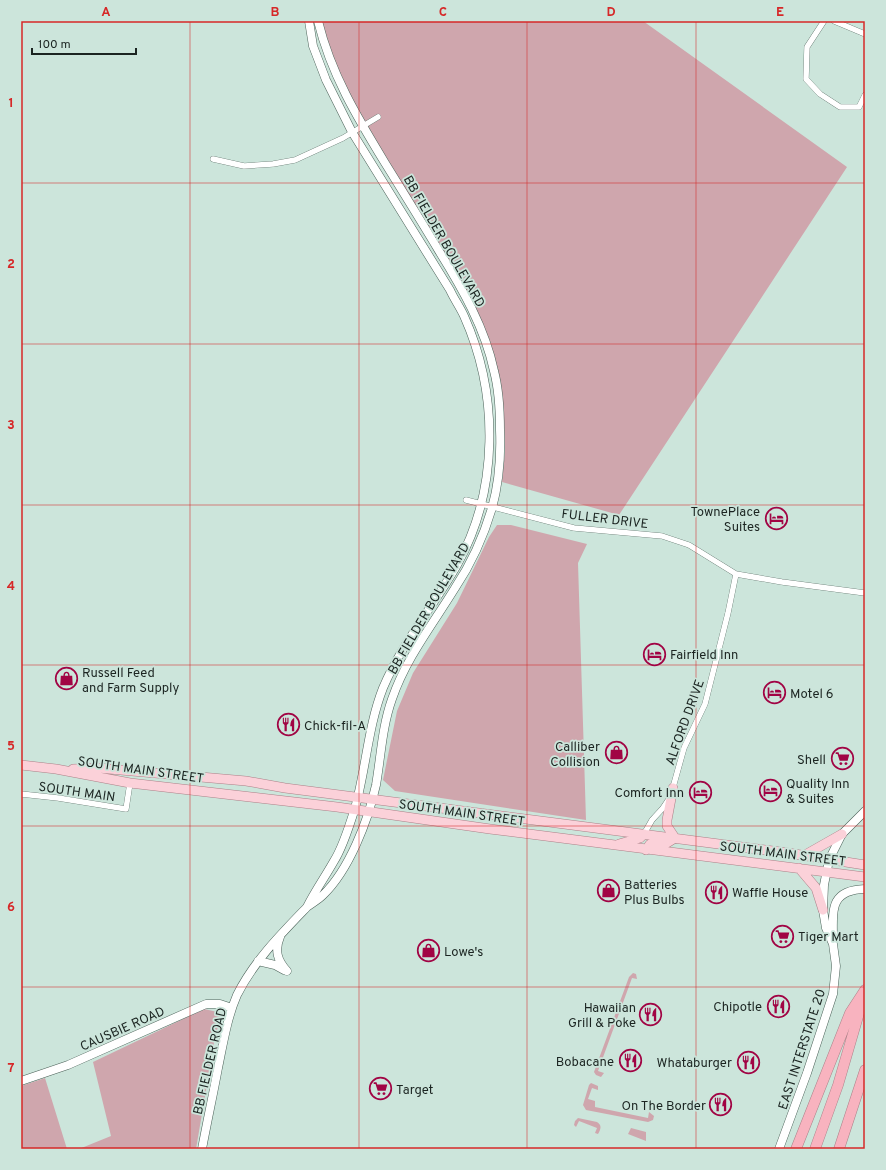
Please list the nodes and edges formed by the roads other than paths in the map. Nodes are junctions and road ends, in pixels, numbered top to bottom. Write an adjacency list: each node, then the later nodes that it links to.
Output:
1 (309, 21): 9 (street, BB FIELDER BOULEVARD)
2 (318, 21): 8 (street, BB FIELDER BOULEVARD)
3 (824, 21): 6 (street)
4 (834, 21): 5 (street)
5 (865, 34)
6 (865, 94)
7 (378, 116): 8 (street)
8 (363, 126): 9 (street); 13 (street, BB FIELDER BOULEVARD)
9 (352, 132): 10 (street); 12 (street, BB FIELDER BOULEVARD)
10 (213, 159)
11 (466, 500): 12 (street, FULLER DRIVE)
12 (482, 504): 13 (street, FULLER DRIVE); 21 (street, BB FIELDER BOULEVARD)
13 (492, 507): 14 (street, FULLER DRIVE); 22 (street, BB FIELDER BOULEVARD)
14 (736, 574): 15 (street); 19 (street, ALFORD DRIVE)
15 (865, 593)
16 (21, 765): 17 (main road, SOUTH MAIN STREET)
17 (56, 769): 18 (main road, SOUTH MAIN STREET); 21 (main road, SOUTH MAIN STREET)
18 (130, 783): 20 (street, SOUTH MAIN); 23 (main road, SOUTH MAIN STREET)
19 (673, 788): 26 (street, ALFORD DRIVE); 28 (main road)
20 (21, 794)
21 (358, 797): 22 (main road, SOUTH MAIN STREET); 23 (street, BB FIELDER BOULEVARD)
22 (372, 799): 25 (street, BB FIELDER BOULEVARD); 26 (main road, SOUTH MAIN STREET)
23 (354, 810): 25 (main road, SOUTH MAIN STREET); 38 (street, BB FIELDER BOULEVARD)
24 (865, 811): 27 (street, EAST INTERSTATE 20)
25 (368, 812): 29 (main road, SOUTH MAIN STREET); 38 (street, BB FIELDER BOULEVARD)
26 (644, 834): 28 (main road, SOUTH MAIN STREET); 29 (main road)
27 (842, 834): 31 (main road); 32 (street, EAST INTERSTATE 20)
28 (675, 838): 30 (main road); 31 (main road, SOUTH MAIN STREET)
29 (614, 845): 30 (main road, SOUTH MAIN STREET)
30 (646, 850): 34 (main road, SOUTH MAIN STREET)
31 (805, 855): 32 (main road, SOUTH MAIN STREET)
32 (829, 860): 33 (main road, SOUTH MAIN STREET); 35 (street, EAST INTERSTATE 20)
33 (865, 865)
34 (799, 868): 35 (main road, SOUTH MAIN STREET); 39 (main road)
35 (827, 872): 36 (main road, SOUTH MAIN STREET); 39 (street, EAST INTERSTATE 20)
36 (865, 877)
37 (865, 889): 41 (street)
38 (307, 907): 40 (street, BB FIELDER ROAD)
39 (823, 910): 41 (street, EAST INTERSTATE 20)
40 (284, 931): 42 (street, BB FIELDER ROAD); 42 (street)
41 (833, 944): 49 (street, EAST INTERSTATE 20)
42 (258, 961): 45 (street, BB FIELDER ROAD)
43 (865, 990): 50 (highway)
44 (865, 994): 51 (highway)
45 (232, 1008): 47 (street, CAUSBIE ROAD); 48 (street, BB FIELDER ROAD)
46 (865, 1070): 52 (highway)
47 (21, 1081)
48 (202, 1149)
49 (779, 1149)
50 (796, 1149)
51 (815, 1149)
52 (839, 1149)

